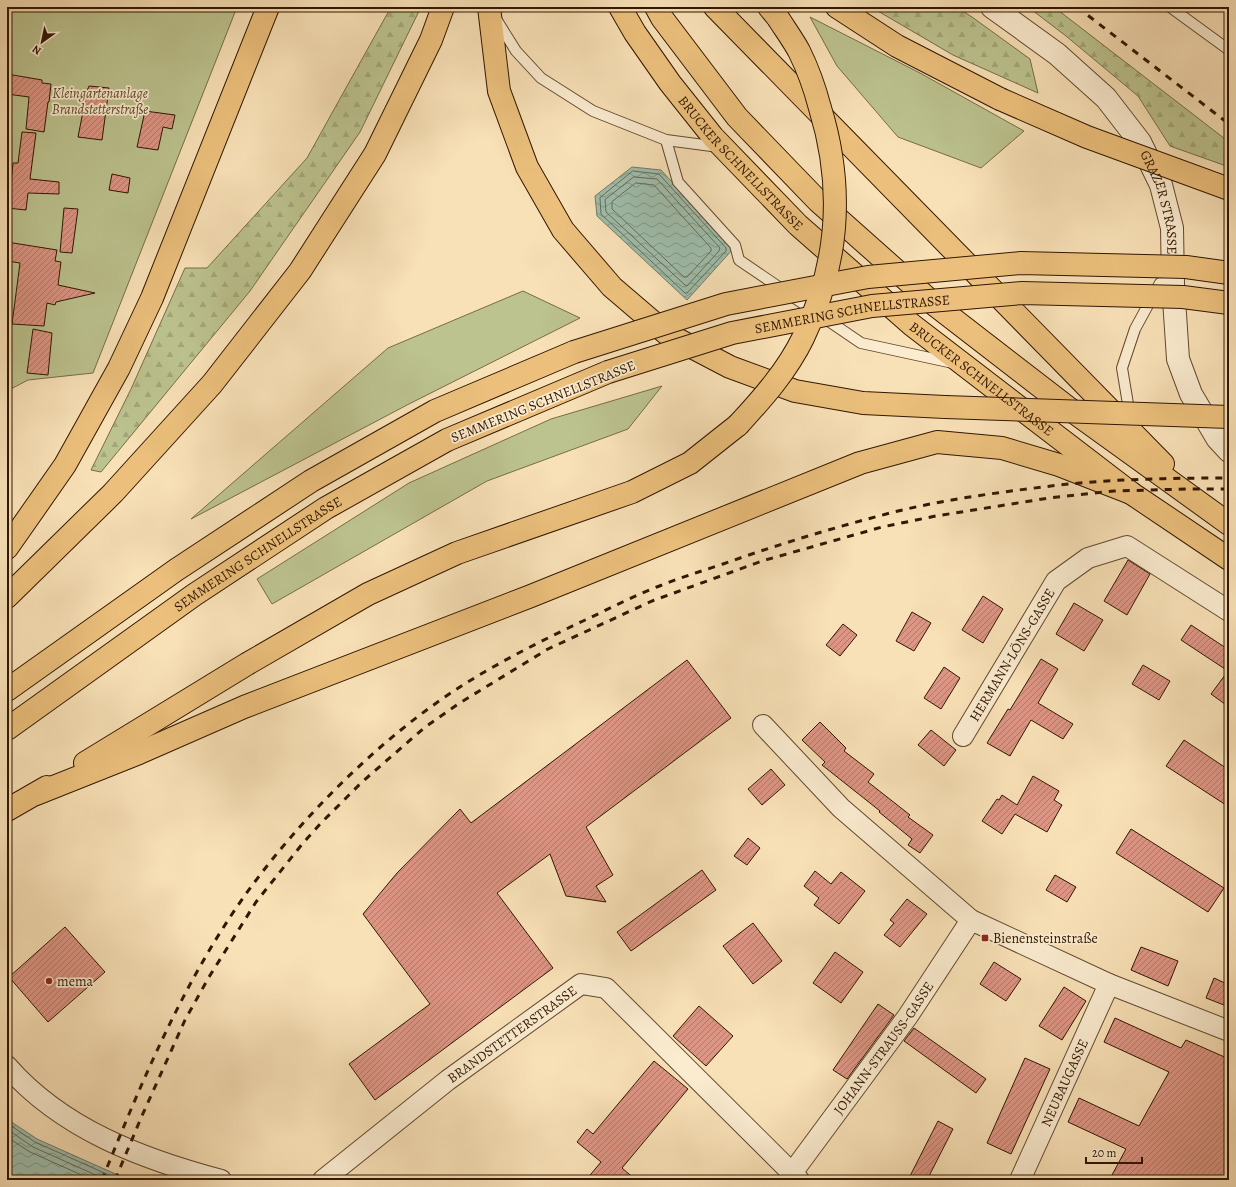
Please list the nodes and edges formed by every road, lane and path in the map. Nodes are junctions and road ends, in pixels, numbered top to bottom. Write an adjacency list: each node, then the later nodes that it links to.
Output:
1 (268, 7): 25 (highway)
2 (443, 7): 27 (highway)
3 (489, 7): 12 (lane); 19 (highway, bridge)
4 (620, 7): 13 (highway, BRUCKER SCHNELLSTRASSE)
5 (656, 7): 23 (highway, BRUCKER SCHNELLSTRASSE)
6 (715, 7): 20 (highway)
7 (837, 7): 14 (highway, bridge)
8 (992, 7): 21 (street, GRAZER STRASSE)
9 (1170, 7): 11 (lane)
10 (773, 12): 33 (highway, bridge)
11 (1229, 50)
12 (666, 140): 13 (lane); 18 (lane)
13 (724, 147): 18 (highway, BRUCKER SCHNELLSTRASSE)
14 (1229, 189)
15 (1229, 273): 29 (highway, SEMMERING SCHNELLSTRASSE, bridge)
16 (1160, 283): 20 (lane)
17 (1229, 303): 31 (highway, SEMMERING SCHNELLSTRASSE, bridge)
18 (964, 365): 22 (highway, BRUCKER SCHNELLSTRASSE)
19 (1229, 417)
20 (1134, 433): 23 (highway)
21 (1229, 452)
22 (1131, 493): 26 (highway, BRUCKER SCHNELLSTRASSE); 33 (highway)
23 (1203, 505): 24 (highway, BRUCKER SCHNELLSTRASSE)
24 (1229, 524)
25 (7, 548)
26 (1229, 559)
27 (7, 597)
28 (1229, 611): 32 (street, HERMANN-LÖNS-GASSE)
29 (7, 690)
30 (763, 725): 35 (street)
31 (7, 729)
32 (963, 736)
33 (36, 794): 34 (highway)
34 (7, 810)
35 (971, 920): 36 (street); 39 (street, JOHANN-STRAUSS-GASSE)
36 (1109, 984): 37 (street); 42 (street, NEUBAUGASSE)
37 (1229, 1031)
38 (7, 1066): 40 (street)
39 (795, 1176): 41 (street, BRANDSTETTERSTRASSE)
40 (221, 1180)
41 (323, 1180)
42 (1020, 1180)

